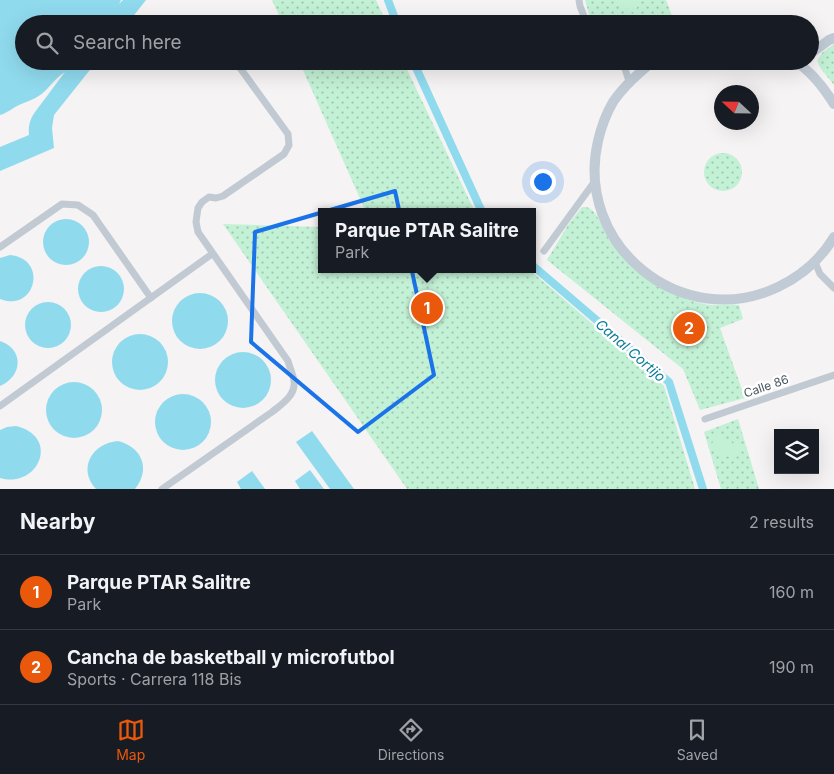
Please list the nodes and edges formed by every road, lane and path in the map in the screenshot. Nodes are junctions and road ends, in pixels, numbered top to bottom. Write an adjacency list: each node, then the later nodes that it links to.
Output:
1 (578, 0): 2 (street)
2 (584, 15)
3 (834, 38): 4 (street)
4 (819, 47)
5 (242, 70): 15 (street)
6 (626, 70): 9 (street)
7 (643, 70): 9 (street)
8 (806, 70): 10 (street)
9 (630, 81): 11 (street)
10 (834, 104)
11 (595, 181): 14 (street); 16 (street)
12 (834, 237): 16 (street)
13 (0, 247): 18 (street)
14 (544, 251)
15 (212, 254): 18 (street); 22 (street)
16 (815, 262): 17 (street)
17 (834, 288)
18 (151, 298): 20 (street)
19 (834, 374): 21 (street, Calle 86)
20 (0, 406)
21 (705, 419)
22 (162, 489)

